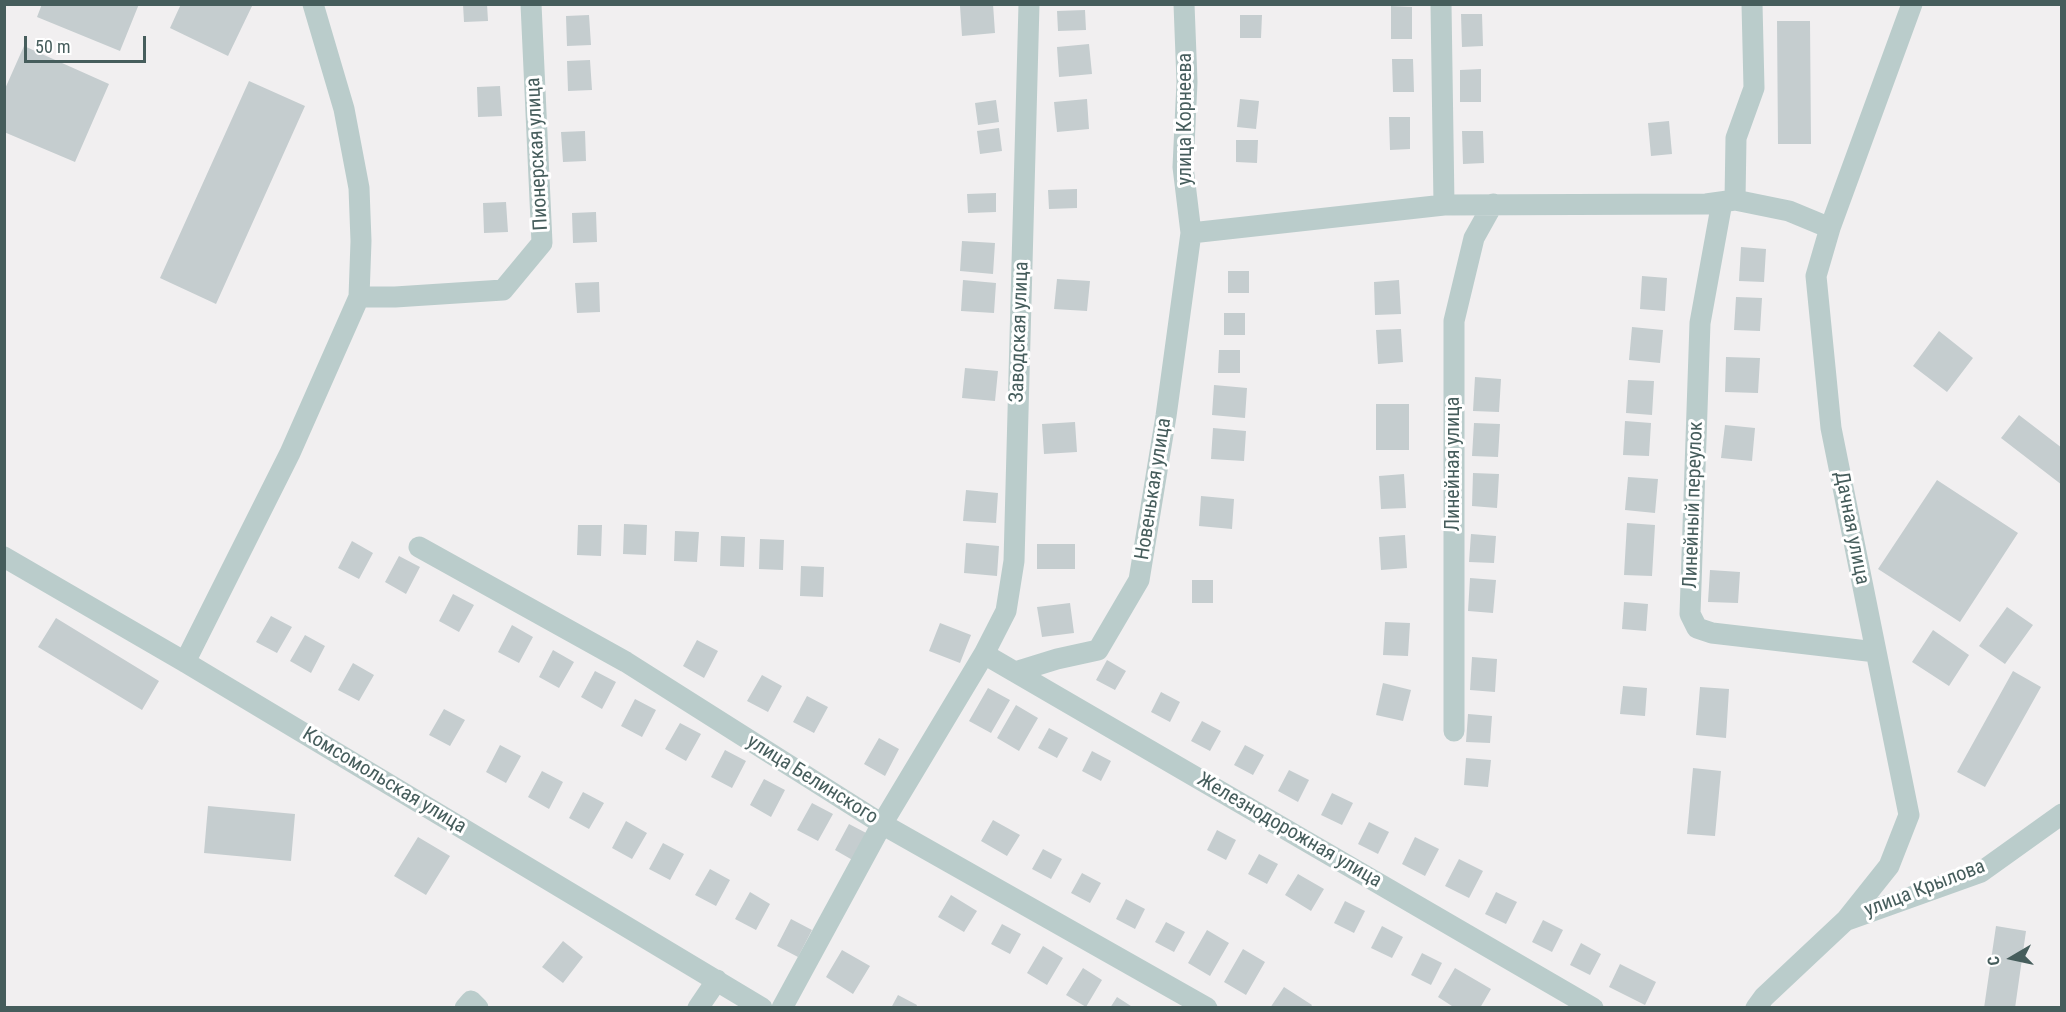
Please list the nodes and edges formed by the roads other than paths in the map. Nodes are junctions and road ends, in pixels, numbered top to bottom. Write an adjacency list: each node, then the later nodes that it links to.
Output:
1 (313, 4): 13 (street)
2 (531, 4): 13 (street, Пионерская улица)
3 (1029, 4): 17 (street, Заводская улица)
4 (1184, 4): 12 (street, улица Корнеева)
5 (1441, 4): 10 (street)
6 (1752, 4): 8 (street, Линейный переулок)
7 (1912, 4): 11 (street, Дачная улица)
8 (1729, 201): 9 (street); 11 (street); 16 (street, Линейный переулок)
9 (1493, 204): 10 (street); 20 (street, Линейная улица)
10 (1444, 205): 12 (street)
11 (1830, 228): 16 (street, Дачная улица)
12 (1191, 233): 19 (street, Новенькая улица)
13 (359, 297): 18 (street)
14 (419, 547): 22 (street, улица Белинского)
15 (4, 557): 18 (street, Комсомольская улица)
16 (1876, 652): 23 (street, Дачная улица)
17 (984, 654): 19 (street, Железнодорожная улица); 22 (street, Заводская улица)
18 (185, 662): 24 (street, Комсомольская улица)
19 (1015, 672): 31 (street, Железнодорожная улица)
20 (1454, 731)
21 (2061, 814): 23 (street, улица Крылова)
22 (882, 825): 29 (street, Заводская улица); 30 (street, улица Белинского)
23 (1846, 920): 32 (street, Дачная улица)
24 (717, 980): 27 (street); 28 (street, Комсомольская улица)
25 (465, 1008): 26 (street)
26 (478, 1008)
27 (698, 1008)
28 (762, 1008)
29 (782, 1008)
30 (1207, 1008)
31 (1593, 1008)
32 (1756, 1008)

